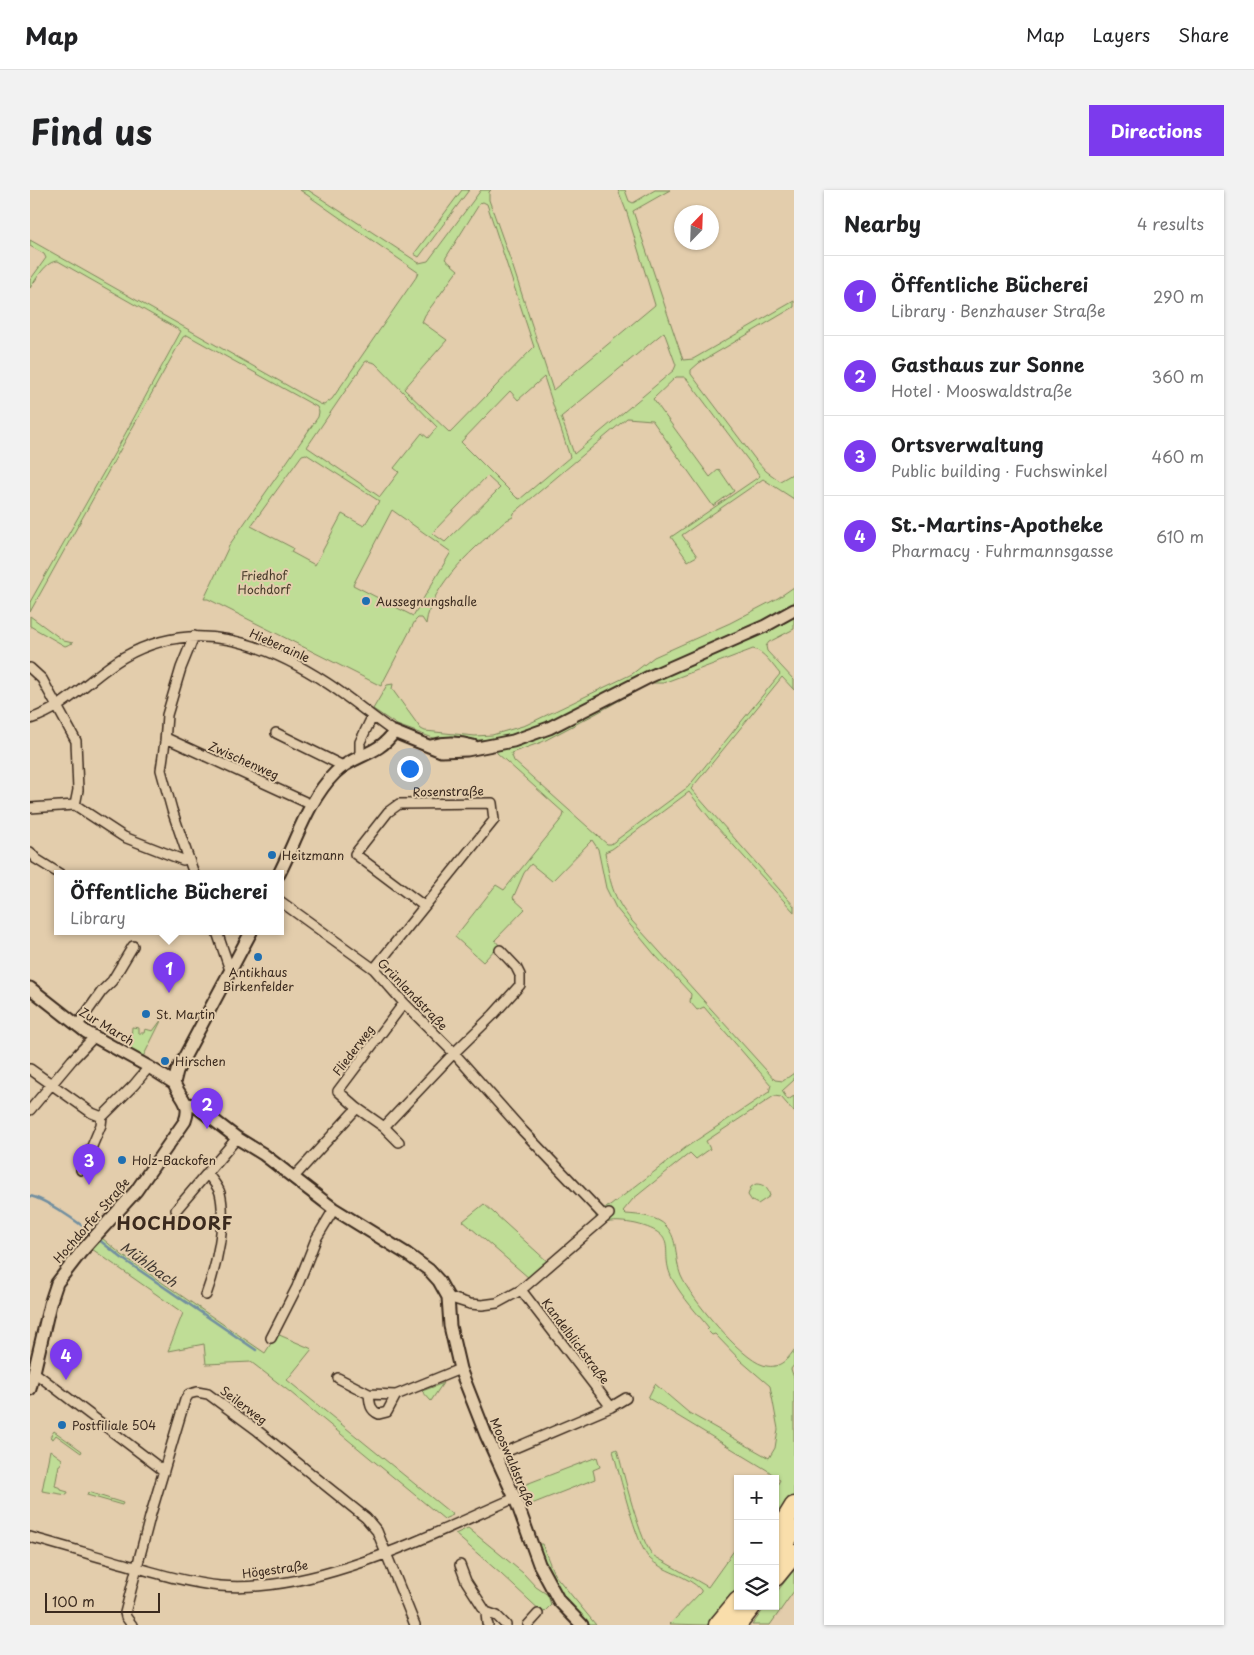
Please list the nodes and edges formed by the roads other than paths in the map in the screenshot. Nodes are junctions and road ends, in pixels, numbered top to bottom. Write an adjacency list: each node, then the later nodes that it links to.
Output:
1 (794, 610): 7 (street, Hieberainle)
2 (194, 636): 4 (street, Hieberainle); 5 (street, Hieberainle); 9 (street)
3 (30, 668): 4 (street)
4 (58, 707): 6 (street, Hieberainle); 12 (street)
5 (372, 717): 7 (street, Hieberainle); 10 (street)
6 (30, 719)
7 (394, 732): 10 (street)
8 (276, 733): 11 (street)
9 (166, 738): 13 (street, Zwischenweg); 16 (street)
10 (360, 757): 11 (street)
11 (343, 766): 13 (street)
12 (76, 805): 14 (street); 16 (street)
13 (312, 805): 19 (street)
14 (30, 808)
15 (30, 852): 17 (street)
16 (188, 858): 18 (street)
17 (54, 870)
18 (192, 870)
19 (280, 870)
20 (284, 904): 26 (street, Grünlandstraße)
21 (424, 906): 21 (street, Rosenstraße); 26 (street, Rosenstraße)
22 (218, 935): 27 (street)
23 (249, 935): 27 (street)
24 (133, 946): 30 (street)
25 (500, 950): 32 (street)
26 (374, 969): 29 (street, Grünlandstraße)
27 (230, 970): 35 (street)
28 (30, 988): 30 (street, Zur March)
29 (404, 1003): 32 (street, Grünlandstraße); 38 (street, Fliederweg)
30 (77, 1026): 31 (street, Zur March)
31 (94, 1037): 33 (street, Zur March); 36 (street)
32 (454, 1053): 41 (street); 49 (street, Grünlandstraße)
33 (149, 1067): 35 (street, Zur March); 40 (street)
34 (30, 1069): 36 (street)
35 (174, 1083): 37 (street)
36 (51, 1084): 39 (street); 40 (street)
37 (187, 1104): 42 (street, Mooswaldstraße); 54 (street, Hochdorfer Straße)
38 (357, 1108): 41 (street, Fliederweg); 46 (street)
39 (30, 1110)
40 (102, 1116): 44 (street)
41 (384, 1127): 43 (street, Fliederweg)
42 (237, 1138): 45 (street); 46 (street, Mooswaldstraße)
43 (399, 1142)
44 (81, 1170)
45 (207, 1173): 48 (street); 50 (street)
46 (293, 1178): 47 (street, Mooswaldstraße)
47 (334, 1209): 51 (street, Mooswaldstraße); 52 (street)
48 (176, 1210)
49 (521, 1290): 51 (street); 60 (street, Kandelblickstraße)
50 (206, 1295)
51 (448, 1297): 53 (street, Mooswaldstraße)
52 (271, 1338)
53 (460, 1369): 58 (street); 61 (street, Mooswaldstraße)
54 (34, 1372): 56 (street, Hochdorfer Straße); 62 (street)
55 (338, 1378): 57 (street)
56 (30, 1388)
57 (369, 1394): 58 (street); 58 (street)
58 (396, 1395)
59 (626, 1398): 60 (street)
60 (611, 1407): 61 (street)
61 (496, 1456): 63 (street, Mooswaldstraße)
62 (164, 1471): 69 (street, Seilerweg); 72 (street, Seilerweg)
63 (515, 1498): 69 (street, Högestraße); 83 (street, Mooswaldstraße)
64 (794, 1506): 65 (highway)
65 (779, 1530)
66 (794, 1530): 68 (highway)
67 (30, 1537): 72 (street, Högestraße)
68 (779, 1549)
69 (386, 1553): 72 (street, Högestraße); 79 (street, Seilerweg)
70 (794, 1554): 73 (highway)
71 (460, 1565): 76 (street)
72 (136, 1568): 78 (street, Seilerweg)
73 (779, 1572)
74 (734, 1606): 84 (highway)
75 (749, 1610): 85 (highway)
76 (486, 1612): 80 (street); 81 (street)
77 (538, 1614): 82 (street)
78 (132, 1625)
79 (415, 1625)
80 (488, 1625)
81 (506, 1625)
82 (528, 1625)
83 (582, 1625)
84 (718, 1625)
85 (738, 1625)

